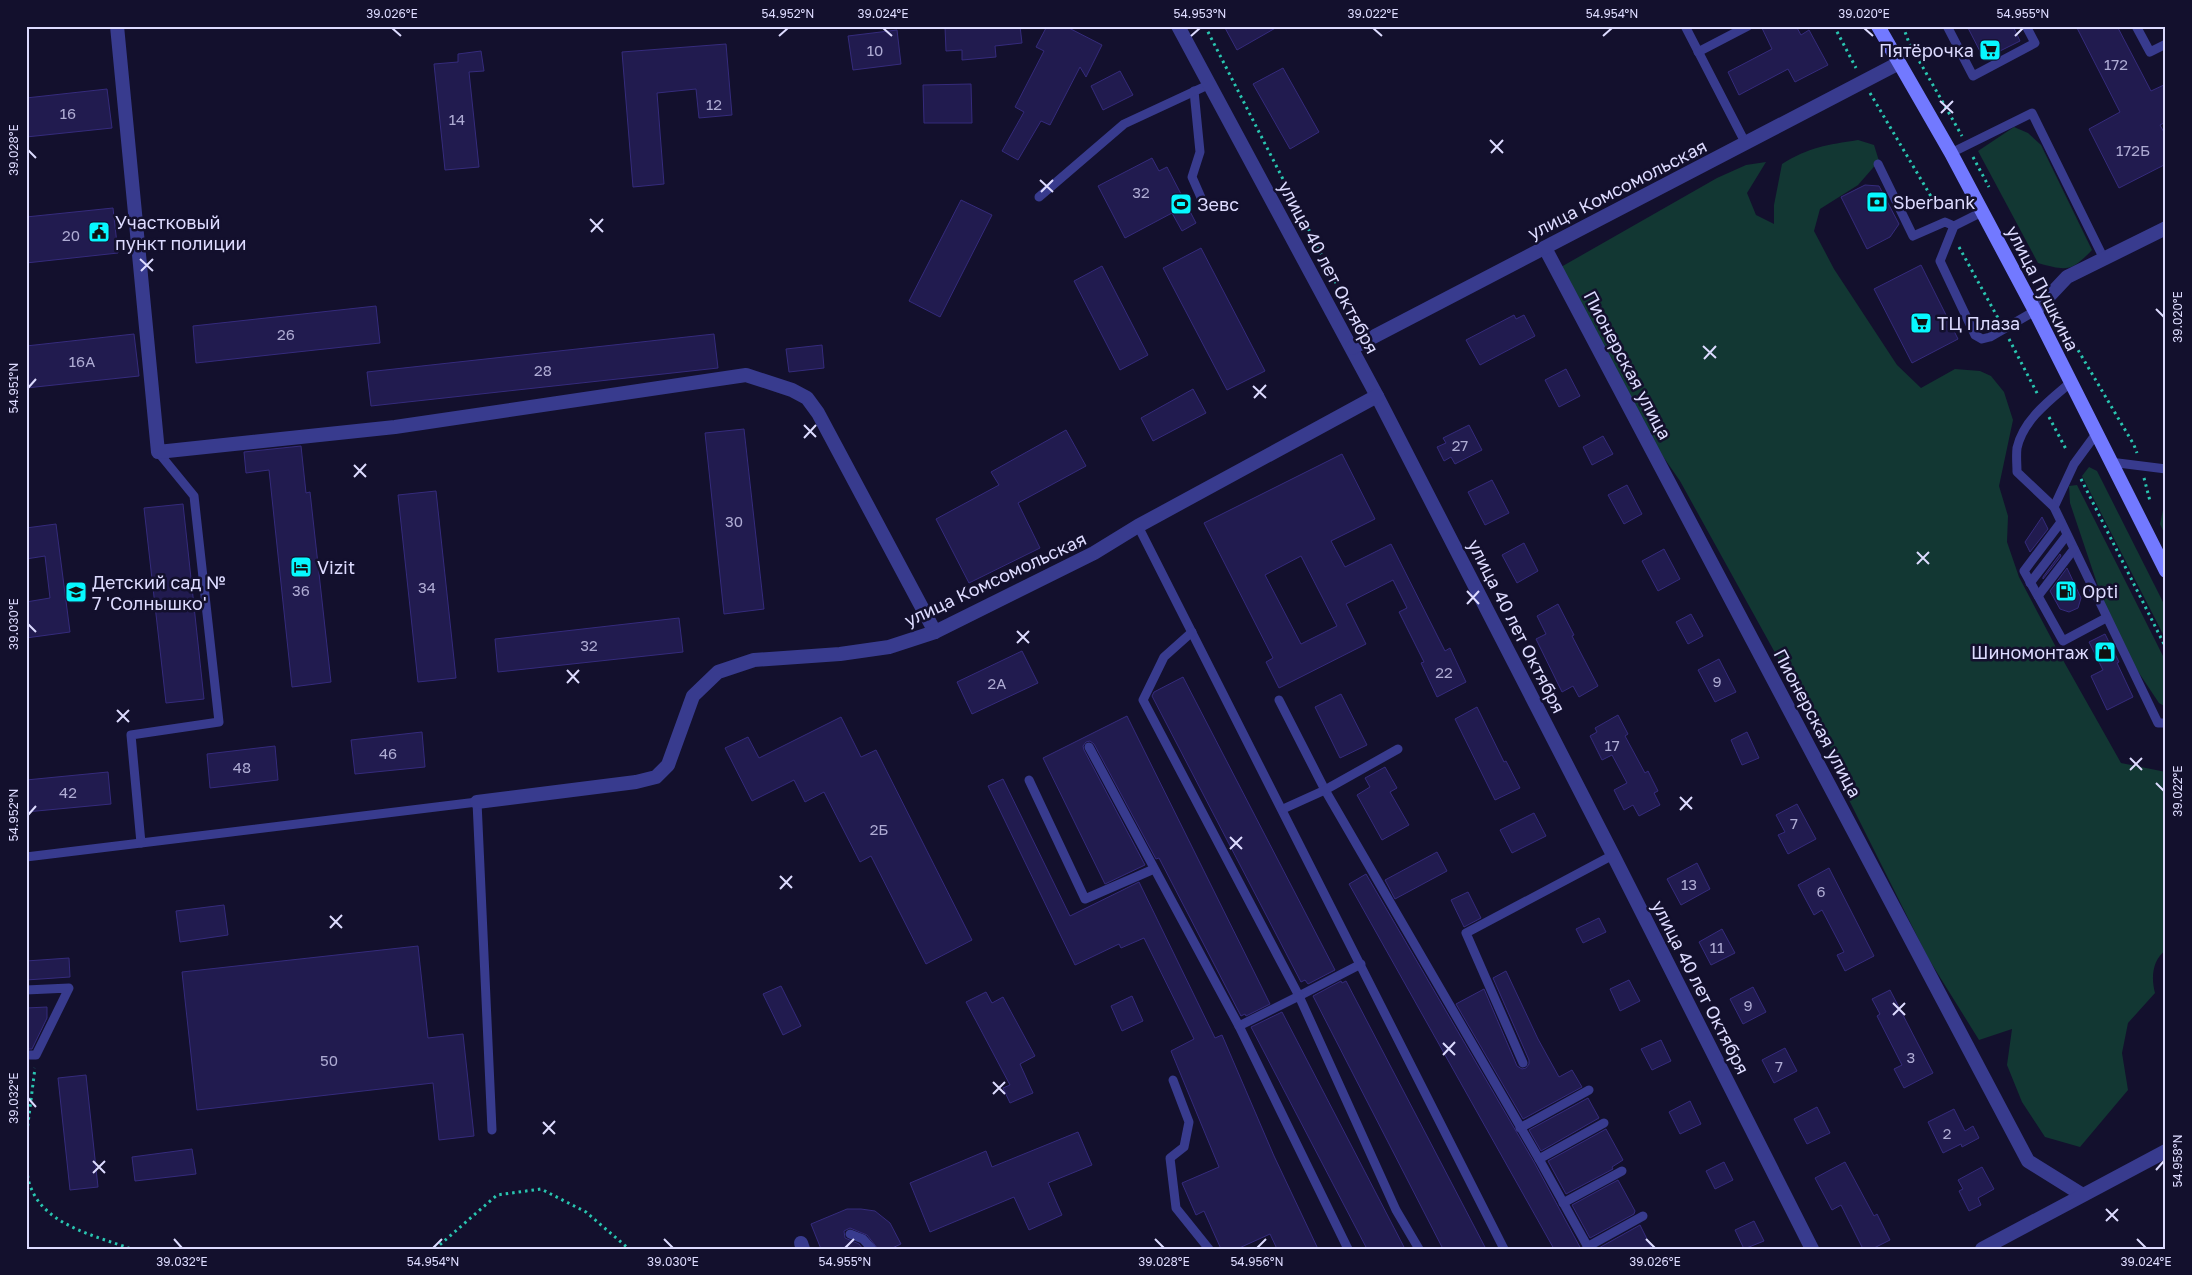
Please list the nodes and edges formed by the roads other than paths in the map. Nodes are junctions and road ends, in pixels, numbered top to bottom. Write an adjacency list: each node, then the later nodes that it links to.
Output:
1 (117, 26): 29 (street)
2 (1178, 26): 12 (street, улица 40 лет Октября)
3 (1684, 26): 10 (lane)
4 (1748, 26): 10 (lane)
5 (1878, 26): 11 (main road, улица Пушкина)
6 (1947, 26): 7 (lane)
7 (2026, 26)
8 (2136, 26): 9 (lane)
9 (2166, 44)
10 (1698, 52): 14 (lane)
11 (1899, 63): 14 (street, улица Комсомольская); 15 (main road, улица Пушкина)
12 (1208, 85): 13 (lane); 25 (street, улица 40 лет Октября)
13 (1194, 91): 17 (lane); 18 (lane)
14 (1746, 144): 22 (street, улица Комсомольская)
15 (1951, 153): 19 (main road, улица Пушкина); 23 (lane)
16 (1878, 164): 20 (lane)
17 (1039, 197)
18 (1203, 202)
19 (1982, 212): 20 (lane); 24 (main road, улица Пушкина)
20 (1954, 226): 24 (lane)
21 (2166, 228): 23 (street)
22 (1545, 248): 25 (street, улица Комсомольская); 69 (street, Пионерская улица)
23 (2104, 259): 24 (street)
24 (2035, 311): 26 (main road, улица Пушкина)
25 (1352, 348): 27 (street, улица 40 лет Октября)
26 (2070, 383): 28 (main road, улица Пушкина); 32 (lane)
27 (1377, 396): 34 (street, улица Комсомольская); 52 (street, улица 40 лет Октября)
28 (2096, 434): 30 (main road, улица Пушкина); 32 (lane)
29 (158, 452): 41 (street); 51 (lane)
30 (2110, 462): 31 (lane); 37 (main road, улица Пушкина)
31 (2166, 468)
32 (2054, 507): 33 (lane)
33 (2060, 522): 35 (lane); 38 (lane)
34 (1138, 526): 41 (street, улица Комсомольская); 42 (lane)
35 (2067, 535): 36 (lane); 38 (lane)
36 (2074, 549): 39 (lane); 40 (lane)
37 (2166, 571)
38 (2030, 583): 39 (lane)
39 (2038, 596): 40 (lane)
40 (2106, 618): 44 (lane)
41 (935, 632): 49 (street, улица Комсомольская)
42 (1192, 632): 50 (lane); 57 (lane)
43 (1279, 700): 48 (lane)
44 (2166, 723)
45 (1089, 747): 54 (lane)
46 (1398, 749): 48 (lane)
47 (1030, 780): 54 (lane)
48 (1324, 790): 50 (lane); 64 (lane)
49 (477, 802): 51 (lane); 65 (lane)
50 (1283, 809): 55 (lane)
51 (141, 843): 53 (lane)
52 (1613, 855): 60 (lane); 79 (street, улица 40 лет Октября)
53 (26, 857)
54 (1154, 869): 58 (lane)
55 (1361, 964): 57 (lane); 78 (lane)
56 (26, 990): 59 (lane)
57 (1299, 996): 58 (lane); 77 (lane)
58 (1239, 1026): 76 (lane)
59 (26, 1055)
60 (1523, 1063)
61 (1173, 1080): 75 (lane)
62 (1590, 1090): 64 (lane)
63 (1604, 1123): 67 (lane)
64 (1520, 1128): 67 (lane)
65 (492, 1130)
66 (2166, 1151): 69 (street)
67 (1539, 1159): 70 (lane)
68 (1622, 1171): 70 (lane)
69 (2081, 1194): 80 (street)
70 (1563, 1203): 73 (lane)
71 (1643, 1216): 73 (lane)
72 (850, 1234): 74 (lane)
73 (1588, 1248)
74 (872, 1249)
75 (1209, 1249)
76 (1348, 1249)
77 (1419, 1249)
78 (1504, 1249)
79 (1812, 1249)
80 (1982, 1249)

